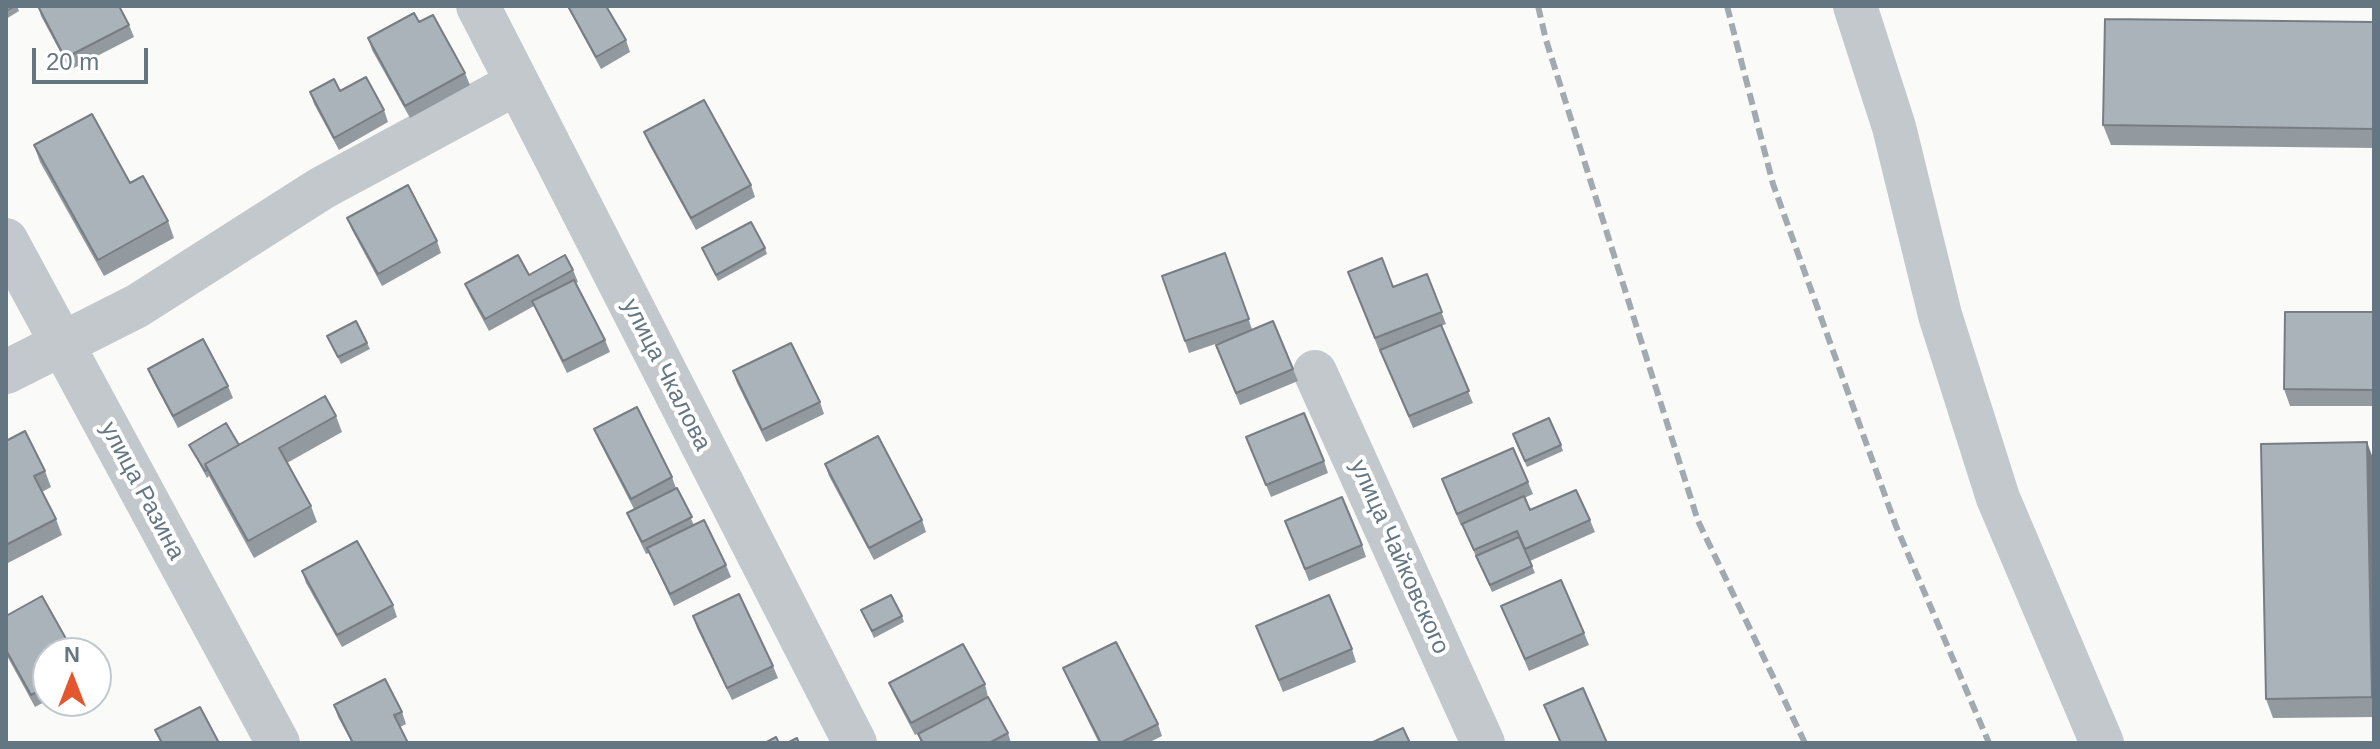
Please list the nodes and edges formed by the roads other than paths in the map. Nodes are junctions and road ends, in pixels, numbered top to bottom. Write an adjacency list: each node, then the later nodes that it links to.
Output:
1 (478, 6): 3 (street, улица Чкалова)
2 (1855, 6): 11 (street)
3 (517, 83): 5 (street); 9 (street, улица Чкалова)
4 (6, 240): 5 (street, улица Разина)
5 (62, 344): 6 (street); 8 (street, улица Разина)
6 (6, 372)
7 (1315, 372): 10 (street, улица Чайковского)
8 (278, 743)
9 (855, 743)
10 (1483, 743)
11 (2102, 743)

